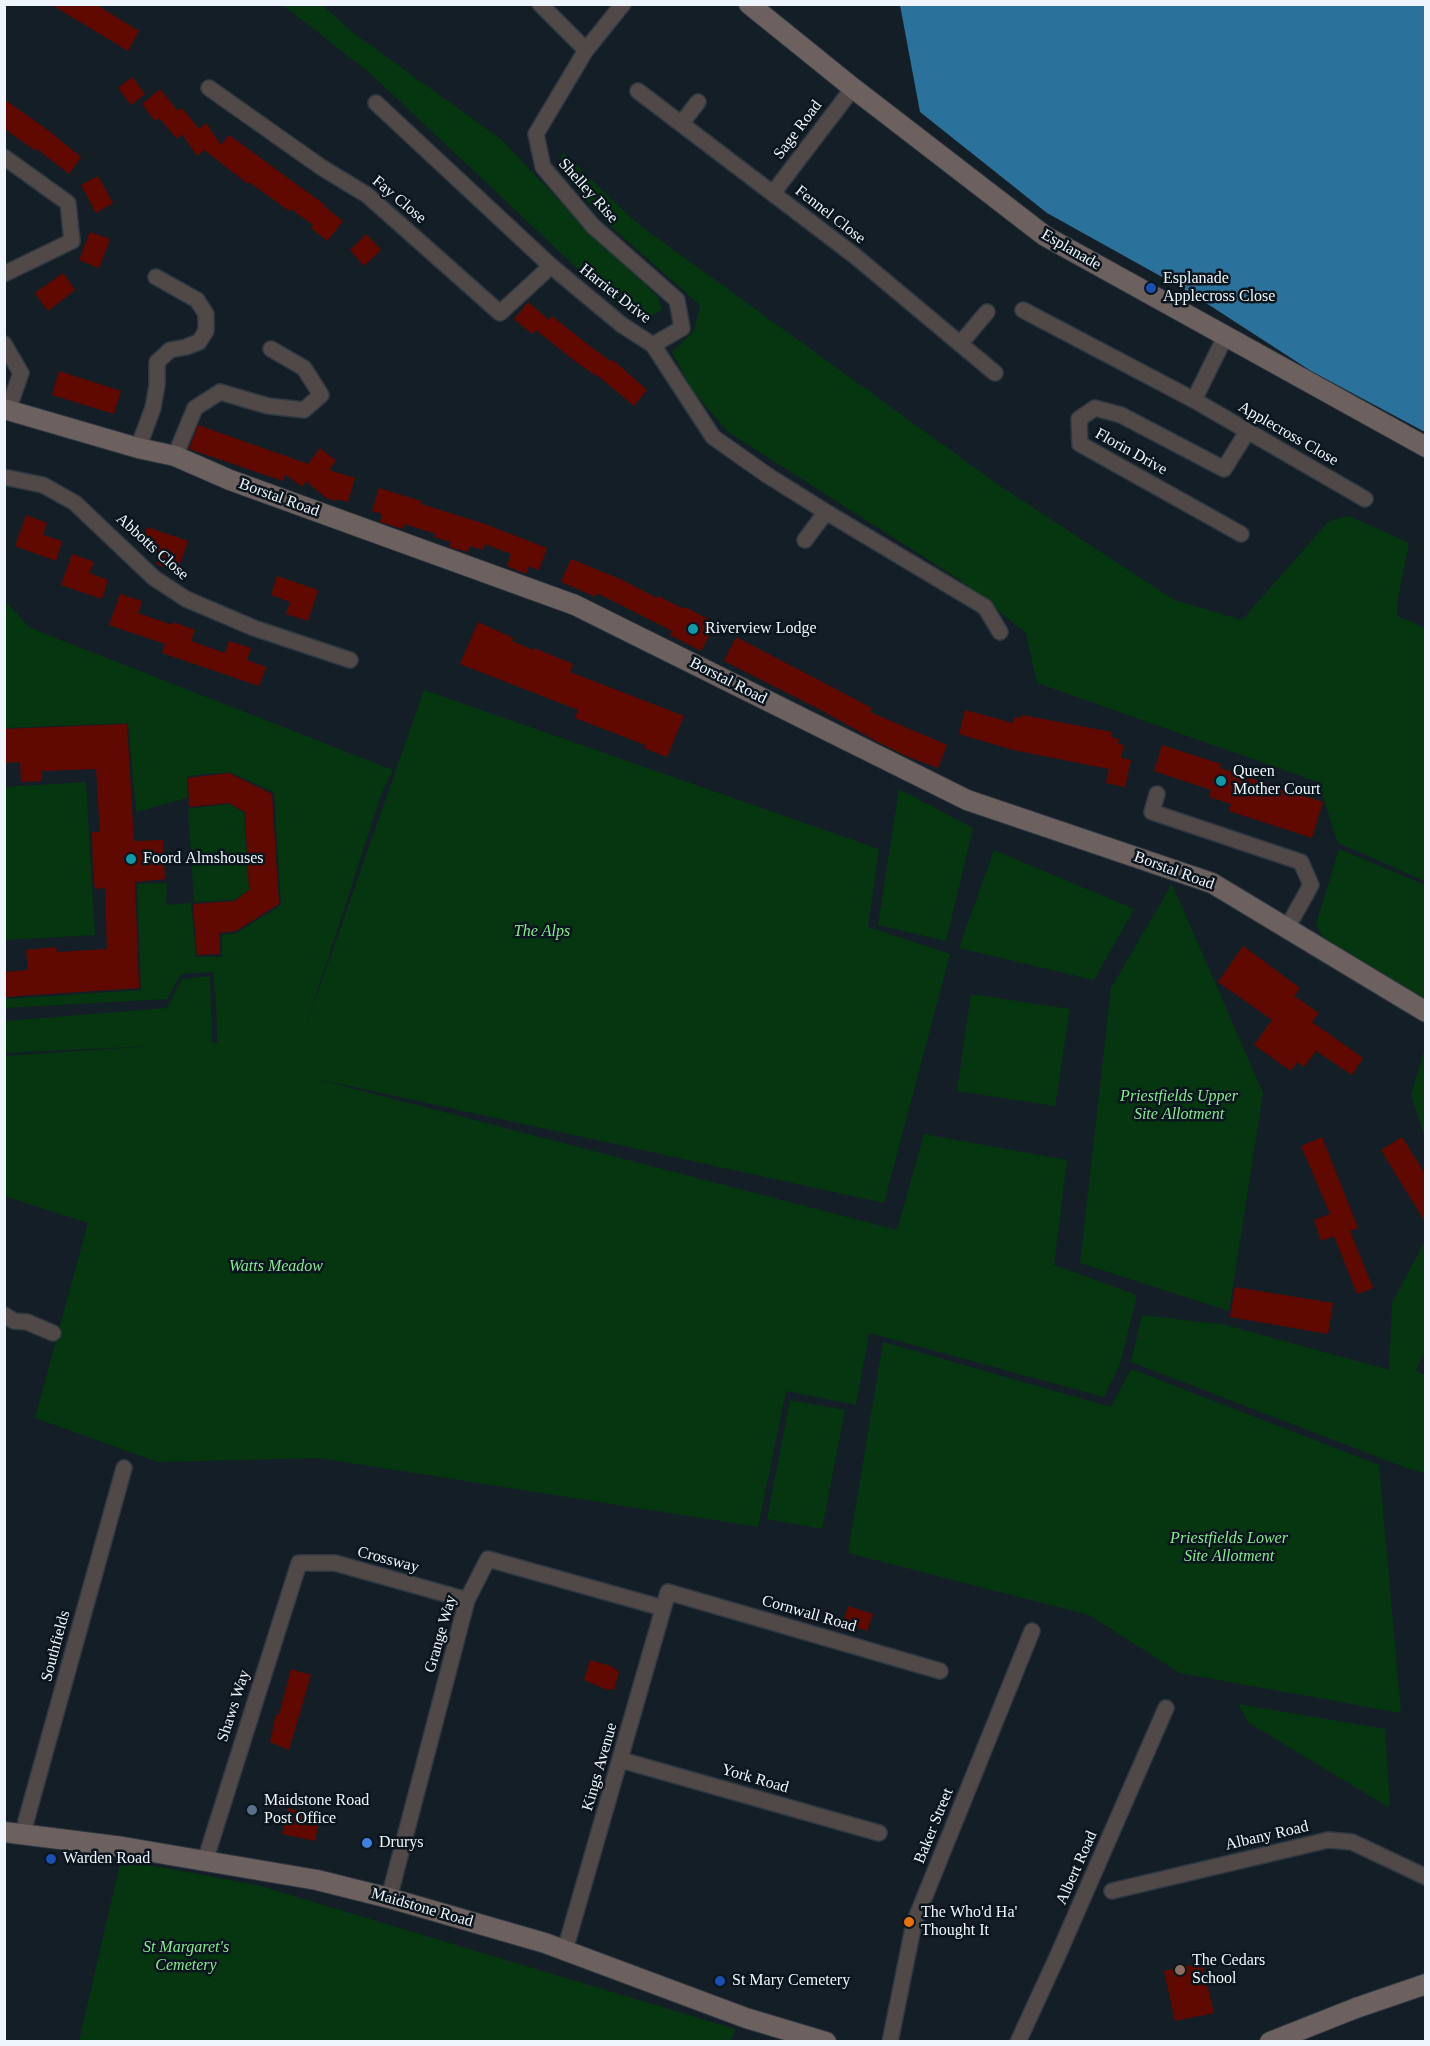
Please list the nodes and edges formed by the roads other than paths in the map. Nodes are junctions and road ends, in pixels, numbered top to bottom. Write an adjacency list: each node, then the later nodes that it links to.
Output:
1 (540, 4): 4 (street)
2 (623, 4): 4 (street, Shelley Rise)
3 (749, 4): 6 (street, Esplanade)
4 (586, 50): 21 (street, Shelley Rise)
5 (209, 88): 13 (street, Fay Close)
6 (853, 88): 12 (street, Sage Road); 18 (street, Esplanade)
7 (638, 92): 10 (street, Fennel Close)
8 (698, 102): 10 (street)
9 (376, 104): 13 (street, Harriet Drive)
10 (681, 124): 12 (street, Fennel Close)
11 (4, 157): 14 (street)
12 (773, 193): 20 (street, Fennel Close)
13 (551, 266): 21 (street, Harriet Drive)
14 (4, 274)
15 (156, 277): 28 (street)
16 (1023, 310): 24 (street, Applecross Close)
17 (987, 312): 20 (street)
18 (1226, 335): 24 (street); 27 (street, Esplanade)
19 (4, 344): 25 (street)
20 (960, 344): 23 (street, Fennel Close)
21 (653, 345): 32 (street, Harriet Drive)
22 (271, 350): 29 (street)
23 (995, 373)
24 (1194, 400): 26 (street, Applecross Close)
25 (6, 410): 28 (street, Borstal Road)
26 (1247, 432): 31 (street, Applecross Close); 33 (street, Florin Drive)
27 (1425, 447)
28 (138, 448): 29 (street, Borstal Road)
29 (175, 456): 38 (street, Borstal Road)
30 (4, 477): 36 (street, Abbotts Close)
31 (1365, 499)
32 (826, 512): 34 (street); 35 (street, Harriet Drive)
33 (1241, 534)
34 (805, 540)
35 (1000, 632)
36 (350, 660)
37 (1157, 794): 38 (street)
38 (1287, 928): 39 (street, Borstal Road)
39 (1425, 1012)
40 (4, 1315): 41 (street)
41 (53, 1332)
42 (124, 1468): 53 (street, Southfields)
43 (299, 1563): 45 (street, Crossway); 54 (street, Shaws Way)
44 (668, 1592): 46 (street, Kings Avenue); 48 (street, Cornwall Road)
45 (467, 1600): 46 (street, Grange Way); 57 (street, Grange Way)
46 (663, 1608): 50 (street, Kings Avenue)
47 (1032, 1631): 62 (street, Baker Street)
48 (940, 1671)
49 (1166, 1708): 63 (street, Albert Road)
50 (621, 1760): 52 (street, York Road); 58 (street, Kings Avenue)
51 (4, 1832): 53 (street, Maidstone Road)
52 (879, 1833)
53 (24, 1834): 54 (street, Maidstone Road)
54 (205, 1861): 57 (street, Maidstone Road)
55 (1425, 1877): 56 (street, Albany Road)
56 (1112, 1891)
57 (389, 1898): 58 (street, Maidstone Road)
58 (565, 1950): 60 (street, Maidstone Road)
59 (1425, 1984): 64 (street)
60 (804, 2039): 61 (street, Maidstone Road)
61 (826, 2042)
62 (890, 2042)
63 (1018, 2042)
64 (1270, 2042)

